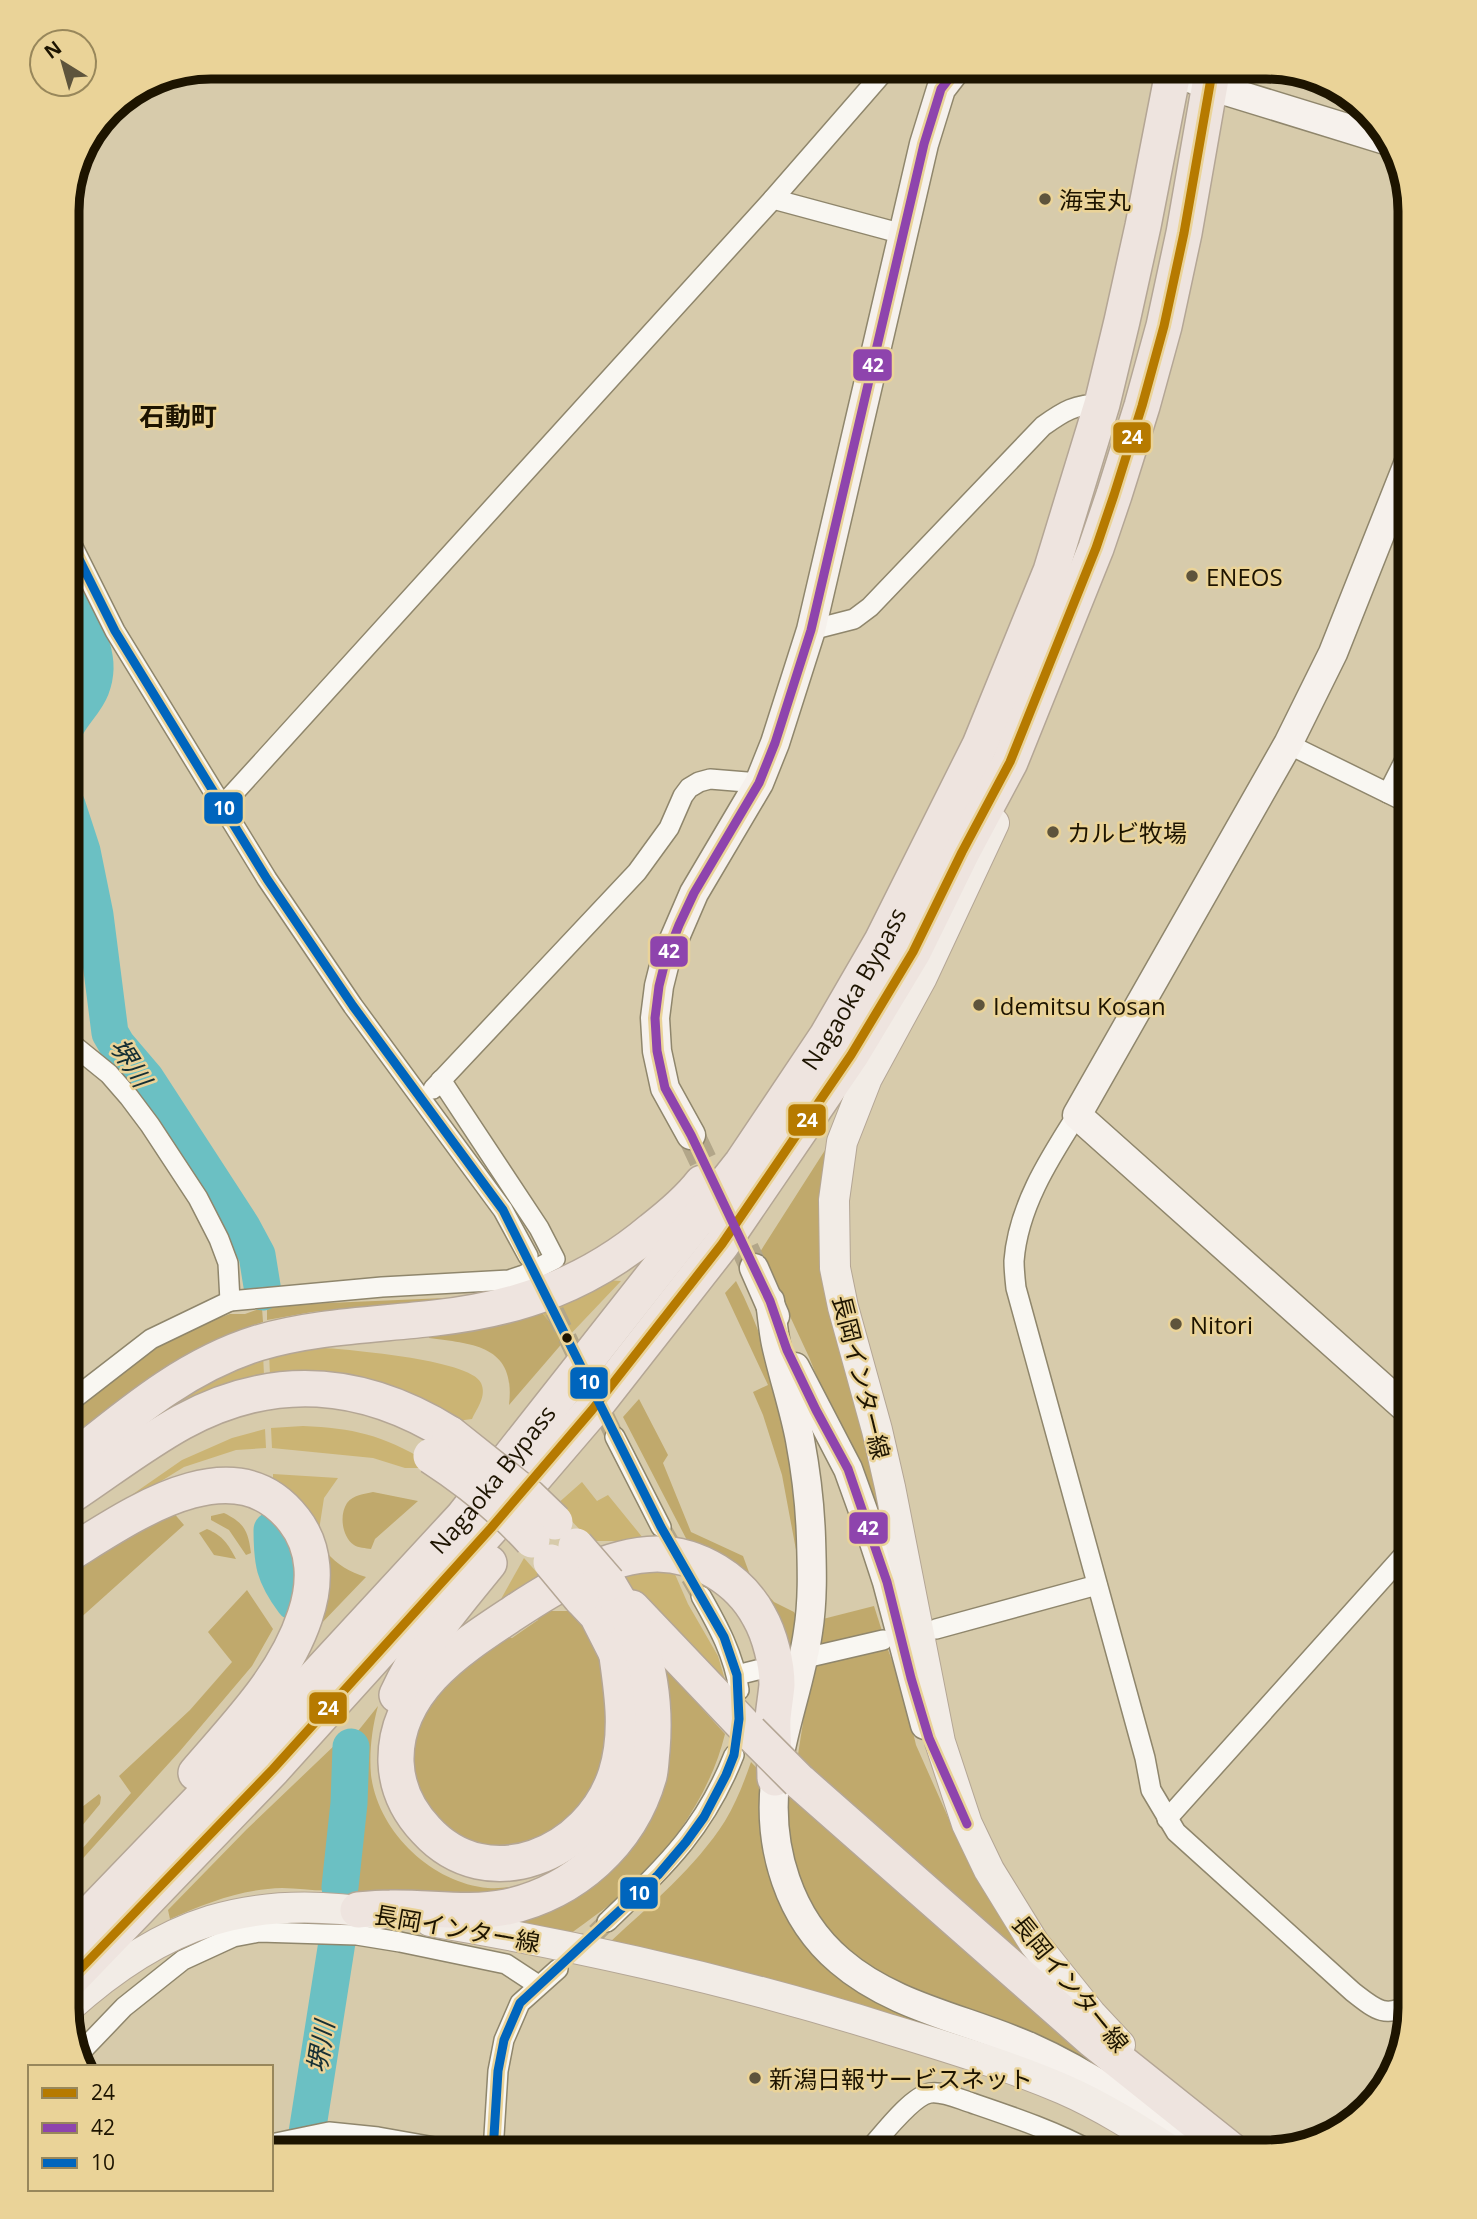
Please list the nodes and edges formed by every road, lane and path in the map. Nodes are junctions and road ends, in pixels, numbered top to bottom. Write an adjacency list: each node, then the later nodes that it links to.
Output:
1 (878, 79): 7 (street)
2 (949, 79): 8 (street)
3 (1168, 79): 9 (highway, Nagaoka Bypass)
4 (1211, 79): 11 (highway, Nagaoka Bypass)
5 (1220, 79): 6 (street)
6 (1375, 136)
7 (773, 199): 8 (street); 19 (street)
8 (903, 234): 13 (street)
9 (1102, 404): 13 (street); 20 (highway, Nagaoka Bypass)
10 (1398, 489): 14 (street)
11 (1096, 548): 30 (highway, Nagaoka Bypass); 52 (main road, 長岡インター線)
12 (79, 574): 19 (street)
13 (811, 630): 16 (street)
14 (1288, 744): 17 (street); 24 (street)
15 (1398, 773): 17 (street)
16 (759, 783): 22 (street); 25 (street)
17 (1388, 793): 18 (street)
18 (1398, 798)
19 (222, 806): 23 (street)
20 (938, 832): 35 (highway); 56 (highway, Nagaoka Bypass)
21 (79, 1050): 28 (street)
22 (441, 1080): 23 (street); 28 (street)
23 (422, 1099): 26 (street)
24 (1077, 1115): 32 (street); 41 (street)
25 (691, 1135)
26 (528, 1256)
27 (754, 1268): 29 (street)
28 (230, 1301): 31 (street)
29 (770, 1301): 50 (street); 52 (street)
30 (623, 1368): 46 (highway); 58 (highway, Nagaoka Bypass)
31 (79, 1395)
32 (1398, 1401)
33 (615, 1437): 38 (street)
34 (440, 1445): 36 (highway); 37 (highway); 42 (highway, bridge)
35 (79, 1454)
36 (79, 1489)
37 (79, 1519)
38 (662, 1527)
39 (79, 1547): 53 (highway)
40 (1398, 1561): 51 (street)
41 (1097, 1585): 44 (street); 51 (street)
42 (595, 1591): 46 (highway); 49 (highway); 54 (highway)
43 (701, 1596): 48 (street)
44 (936, 1629)
45 (883, 1640): 47 (street)
46 (616, 1649): 50 (highway)
47 (814, 1656)
48 (757, 1670)
49 (742, 1744): 50 (highway, bridge); 55 (street)
50 (787, 1781): 69 (street); 70 (highway)
51 (1167, 1819): 61 (street)
52 (967, 1824): 71 (main road, 長岡インター線)
53 (79, 1909)
54 (358, 1910): 60 (main road, 長岡インター線); 68 (main road, 長岡インター線)
55 (607, 1922)
56 (79, 1925)
57 (558, 1969): 59 (street)
58 (79, 1970)
59 (538, 1985): 62 (street); 65 (street)
60 (79, 1999)
61 (1398, 2011)
62 (85, 2048)
63 (290, 2140): 64 (street)
64 (396, 2140)
65 (494, 2140)
66 (878, 2140): 67 (street)
67 (1070, 2140)
68 (1155, 2140)
69 (1180, 2140)
70 (1218, 2140)
71 (1220, 2140)

